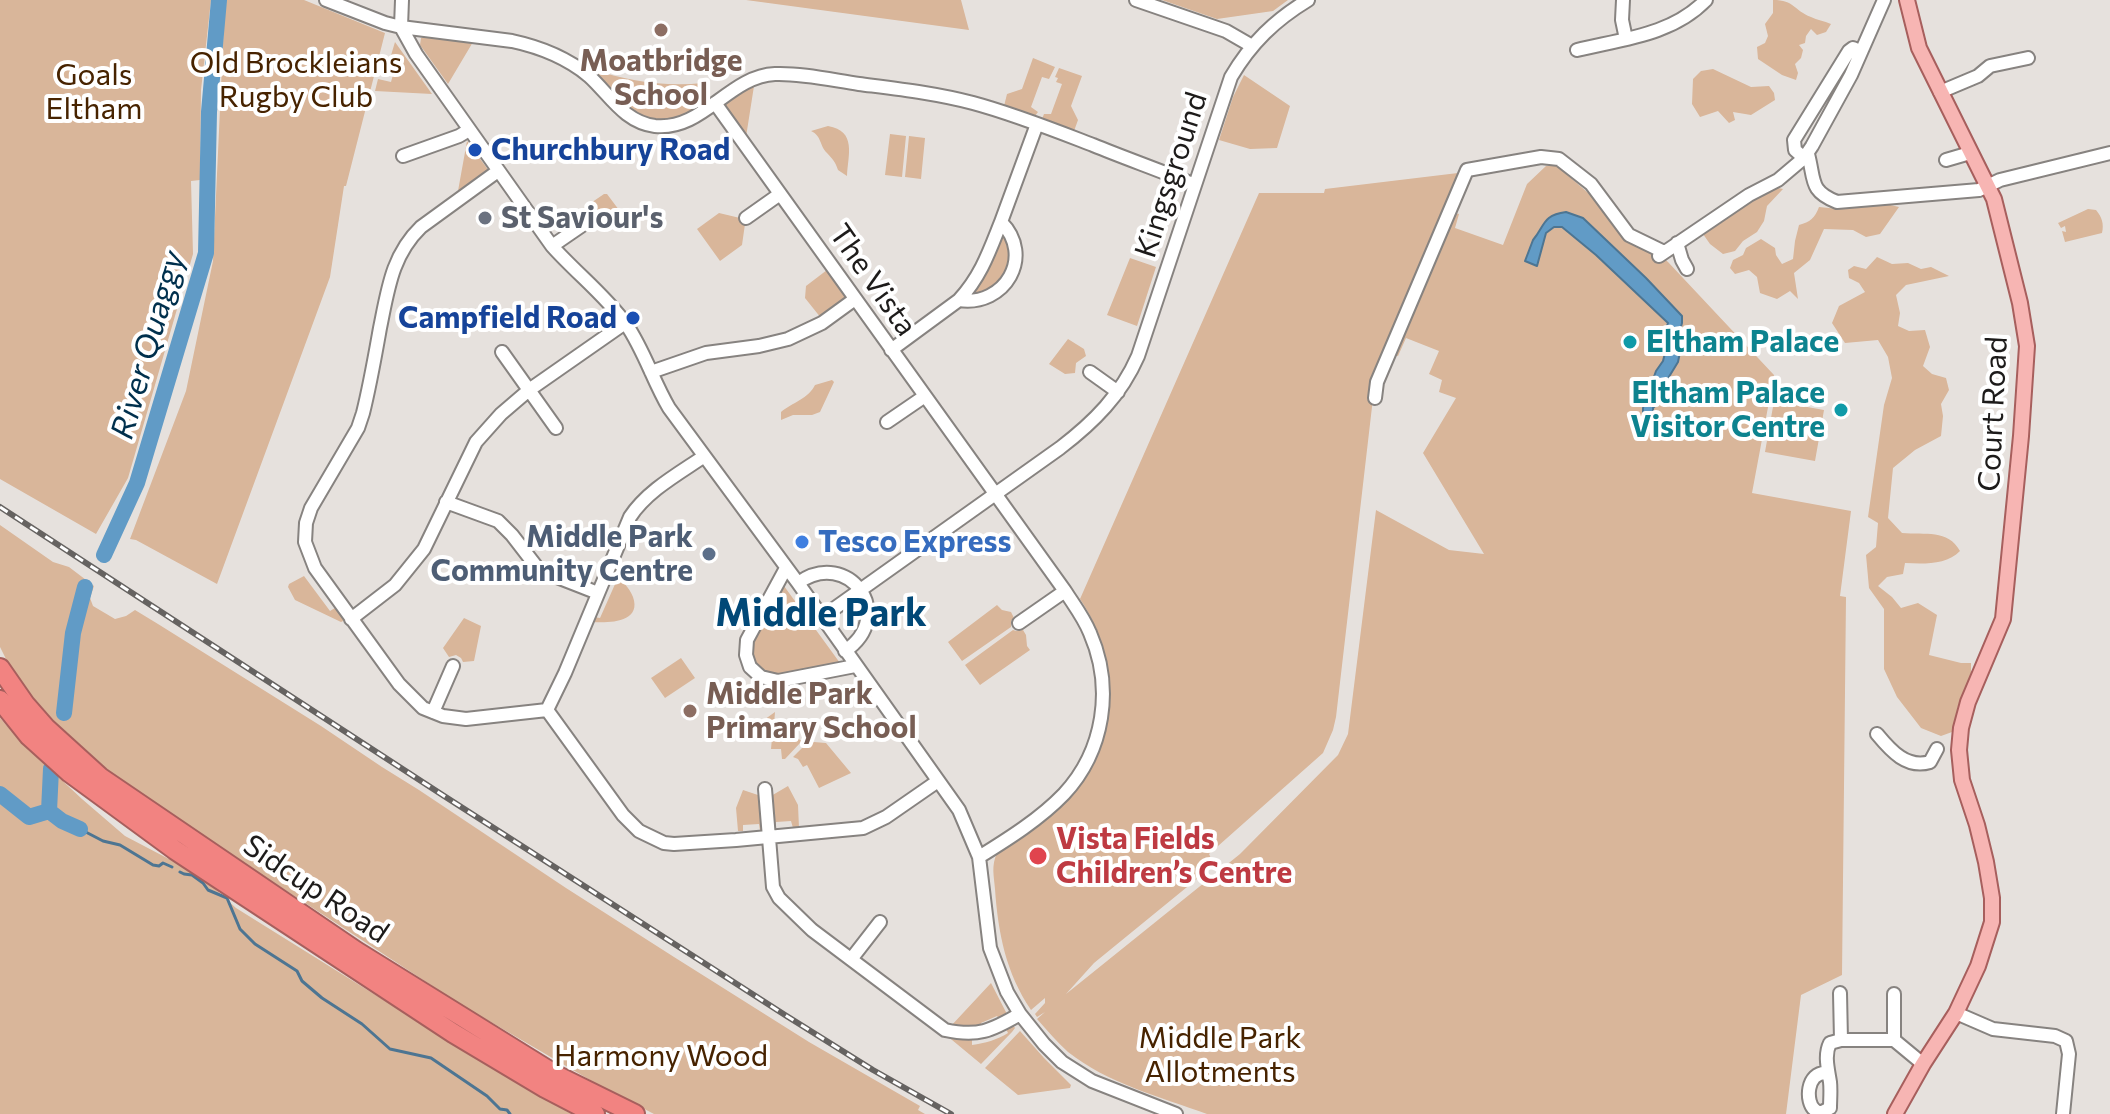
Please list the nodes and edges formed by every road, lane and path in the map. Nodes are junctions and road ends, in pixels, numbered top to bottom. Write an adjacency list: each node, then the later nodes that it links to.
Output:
1 (326, 0): 9 (street)
2 (402, 0): 9 (street)
3 (1136, 0): 11 (street)
4 (1308, 0): 11 (street, Kingsground)
5 (1623, 0): 10 (street)
6 (1706, 0): 10 (street)
7 (1884, 0): 13 (street)
8 (1907, 0): 15 (main road, Court Road)
9 (401, 27): 16 (street); 18 (street)
10 (1626, 39): 12 (street)
11 (1252, 46): 25 (street, Kingsground)
12 (1577, 50)
13 (1860, 51): 22 (street); 22 (street)
14 (2028, 58): 15 (street)
15 (1940, 92): 19 (main road, Court Road)
16 (715, 103): 17 (street); 27 (street, The Vista)
17 (1037, 124): 25 (street); 29 (street)
18 (469, 130): 21 (street); 24 (street)
19 (1970, 153): 23 (street); 26 (main road, Court Road)
20 (2110, 153): 26 (street)
21 (403, 156)
22 (1806, 156): 26 (street); 31 (street)
23 (1946, 160)
24 (498, 171): 32 (street); 56 (street)
25 (1195, 185): 42 (street, Kingsground)
26 (1989, 186): 66 (main road, Court Road)
27 (780, 194): 28 (street); 34 (street, The Vista)
28 (746, 218)
29 (1001, 222): 35 (street); 35 (street)
30 (584, 224): 32 (street)
31 (1677, 243): 33 (street); 44 (street)
32 (552, 246): 36 (street)
33 (1687, 269)
34 (855, 299): 37 (street, The Vista); 39 (street)
35 (959, 300): 37 (street)
36 (625, 323): 39 (street); 41 (street)
37 (891, 350): 43 (street, The Vista)
38 (502, 352): 41 (street)
39 (651, 372): 47 (street)
40 (1090, 372): 42 (street)
41 (529, 390): 46 (street); 49 (street)
42 (1118, 392): 48 (street, Kingsground)
43 (925, 396): 45 (street); 48 (street, The Vista)
44 (1375, 398)
45 (887, 422)
46 (556, 428)
47 (703, 457): 50 (street); 54 (street)
48 (995, 494): 52 (street, Kingsground); 53 (street, The Vista)
49 (446, 502): 54 (street); 56 (street)
50 (786, 568): 51 (street); 60 (street)
51 (798, 583): 52 (street); 55 (street)
52 (860, 590): 55 (street, Kingsground); 58 (street)
53 (1065, 591): 57 (street); 70 (street, The Vista)
54 (598, 593): 63 (street)
55 (821, 618): 58 (street)
56 (351, 619): 64 (street)
57 (1019, 623)
58 (845, 651): 60 (street)
59 (453, 666): 64 (street)
60 (855, 666): 67 (street)
61 (0, 668): 82 (highway, Sidcup Road)
62 (0, 700): 81 (highway, Sidcup Road)
63 (547, 710): 64 (street); 69 (street)
64 (433, 712)
65 (1877, 734): 66 (street)
66 (1959, 750): 75 (main road, Court Road)
67 (938, 781): 69 (street); 70 (street)
68 (765, 789): 69 (street)
69 (769, 837): 72 (street)
70 (979, 857): 76 (street)
71 (880, 922): 72 (street)
72 (852, 958): 76 (street)
73 (1840, 993): 77 (street)
74 (1894, 994): 78 (street)
75 (1956, 1013): 79 (main road, Court Road); 85 (street)
76 (1020, 1014): 83 (street)
77 (1841, 1040): 78 (street); 80 (street)
78 (1894, 1040): 79 (street)
79 (1923, 1064): 84 (main road, Court Road)
80 (1827, 1073): 80 (street)
81 (595, 1114)
82 (635, 1114)
83 (1176, 1114)
84 (1895, 1114)
85 (2063, 1114)

